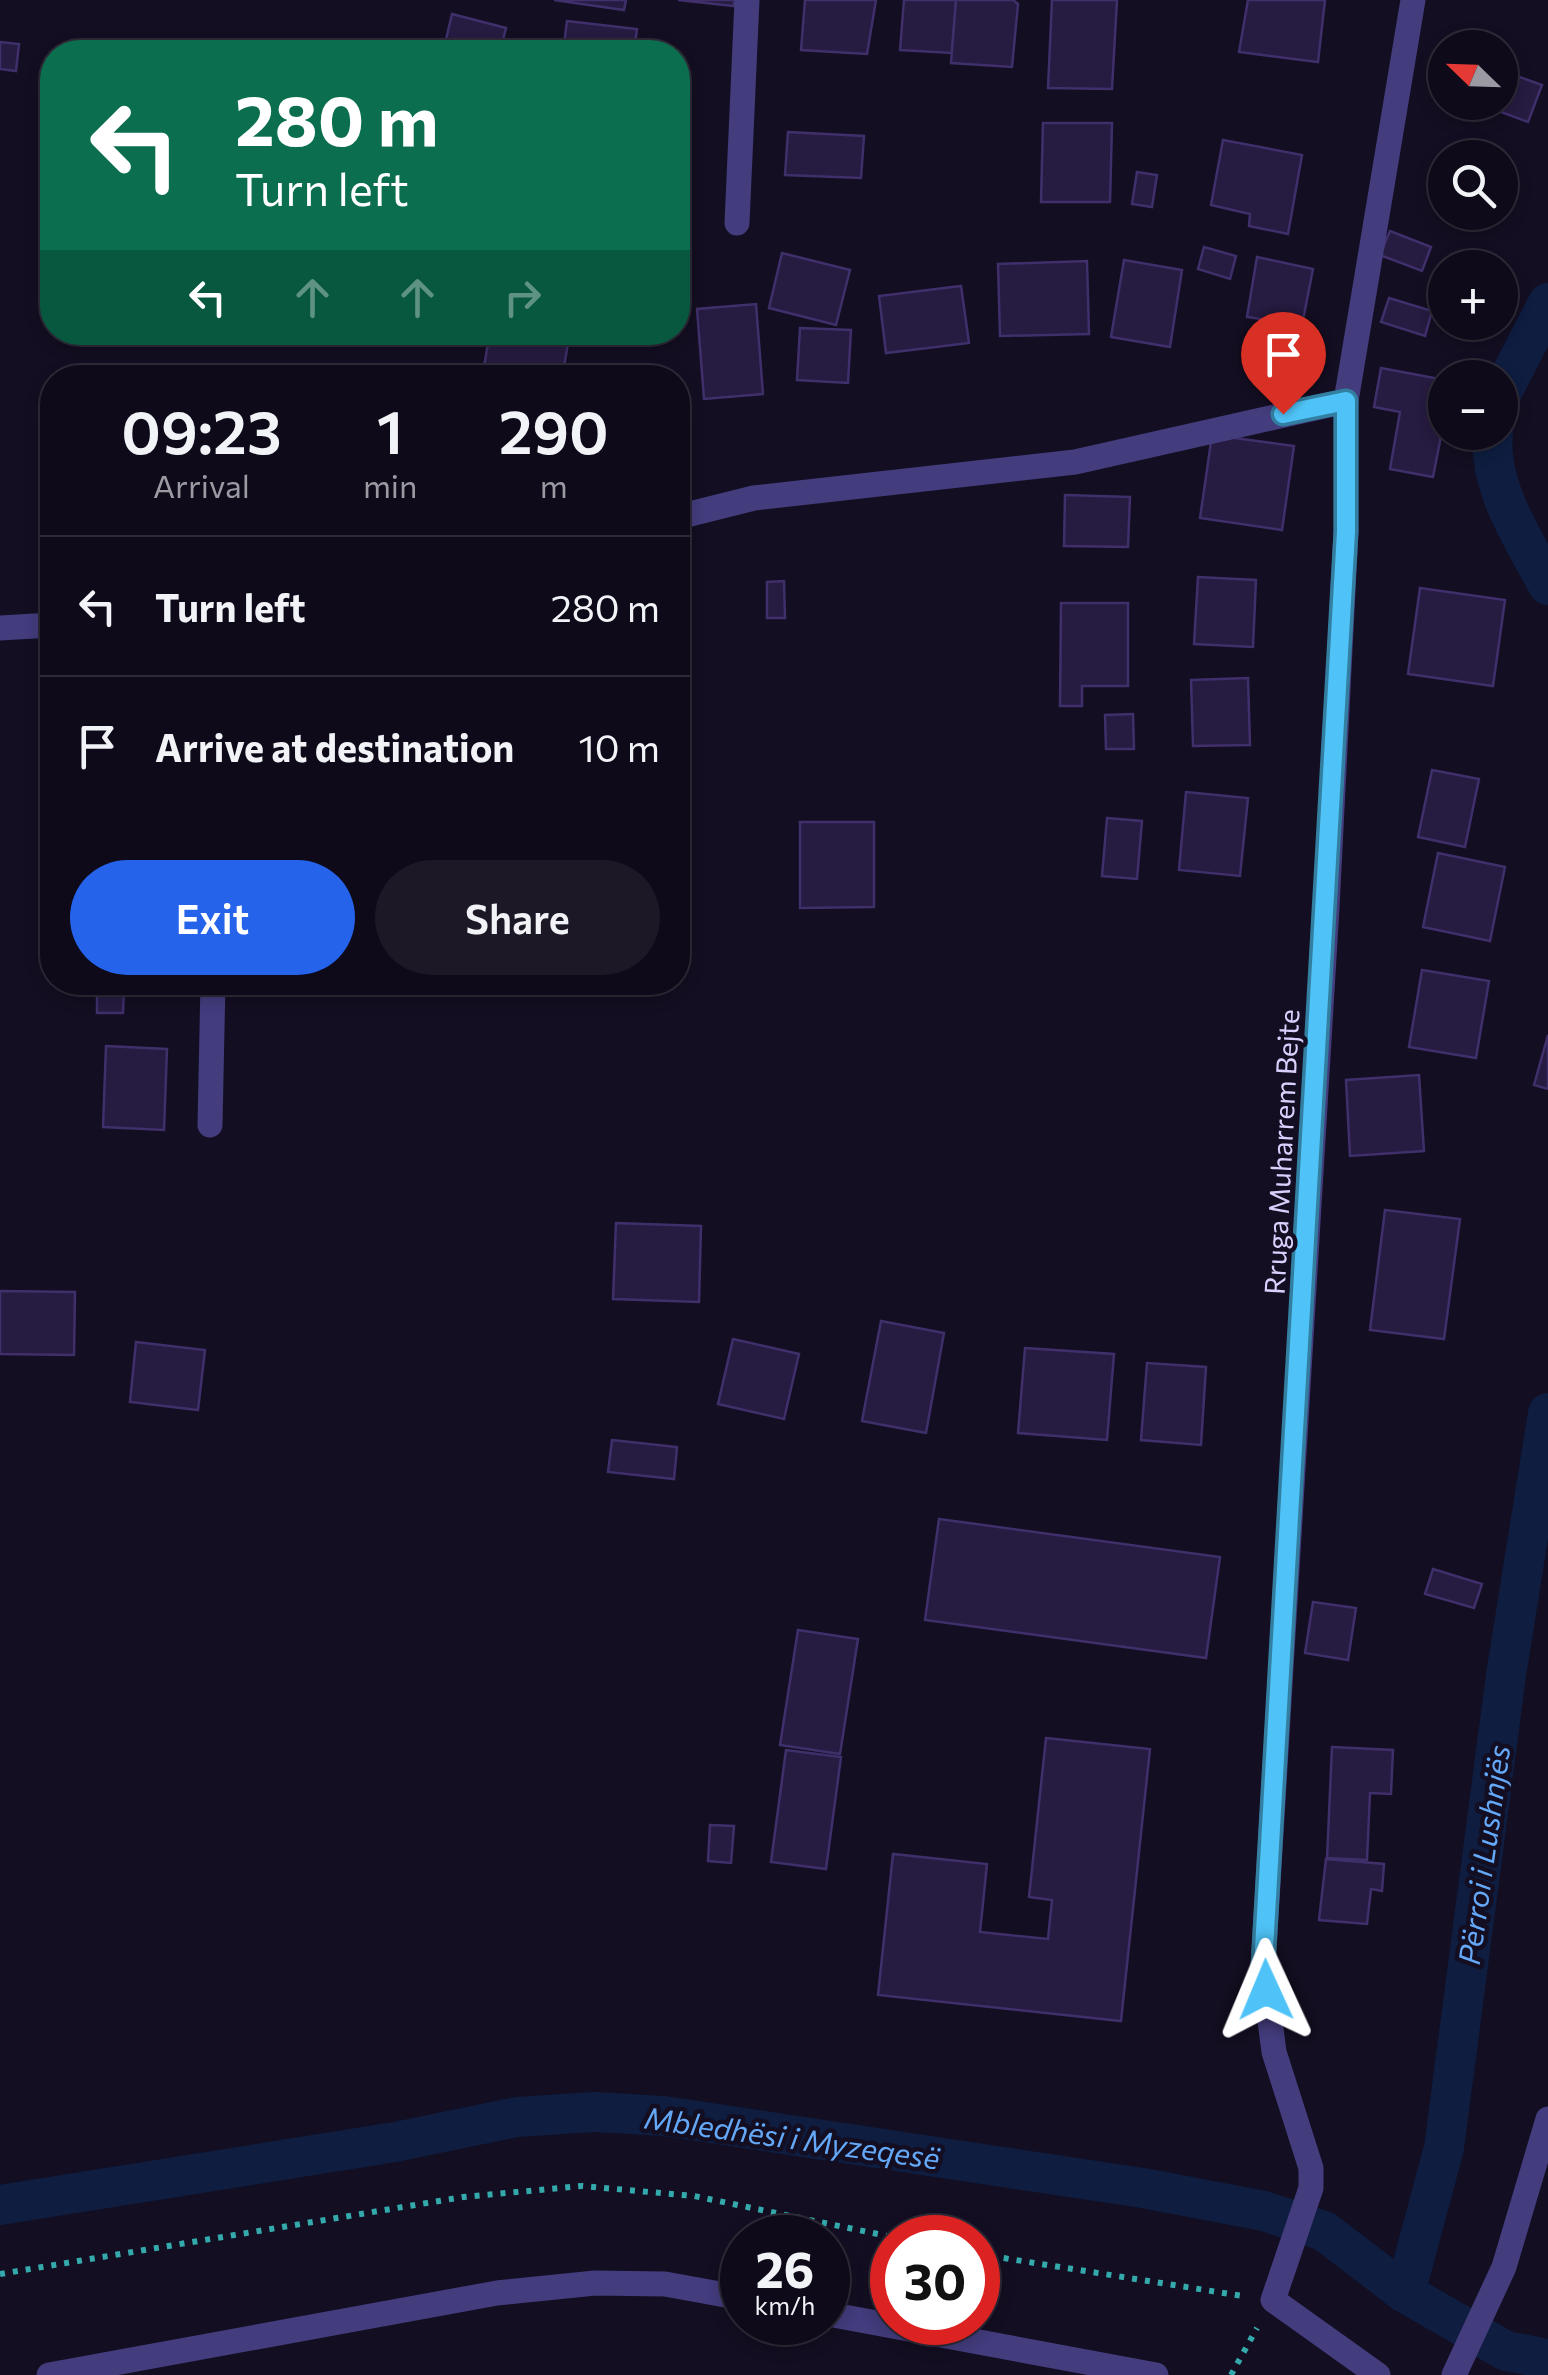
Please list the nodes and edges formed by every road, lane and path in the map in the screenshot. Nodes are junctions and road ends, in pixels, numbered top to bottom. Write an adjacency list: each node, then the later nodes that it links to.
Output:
1 (748, 0): 3 (street)
2 (1413, 0): 4 (street, Rruga Muharrem Bejte)
3 (737, 223)
4 (1346, 401): 5 (street); 15 (street, Rruga Muharrem Bejte)
5 (690, 514)
6 (40, 626): 7 (street)
7 (0, 628)
8 (213, 995): 9 (street)
9 (210, 1125)
10 (1548, 2119): 22 (street)
11 (870, 2232): 13 (path)
12 (1000, 2257): 15 (path)
13 (0, 2274)
14 (720, 2294): 18 (street)
15 (1273, 2300): 21 (street)
16 (850, 2318): 19 (street)
17 (1260, 2324): 20 (path)
18 (49, 2375)
19 (1156, 2375)
20 (1232, 2375)
21 (1378, 2375)
22 (1454, 2375)

